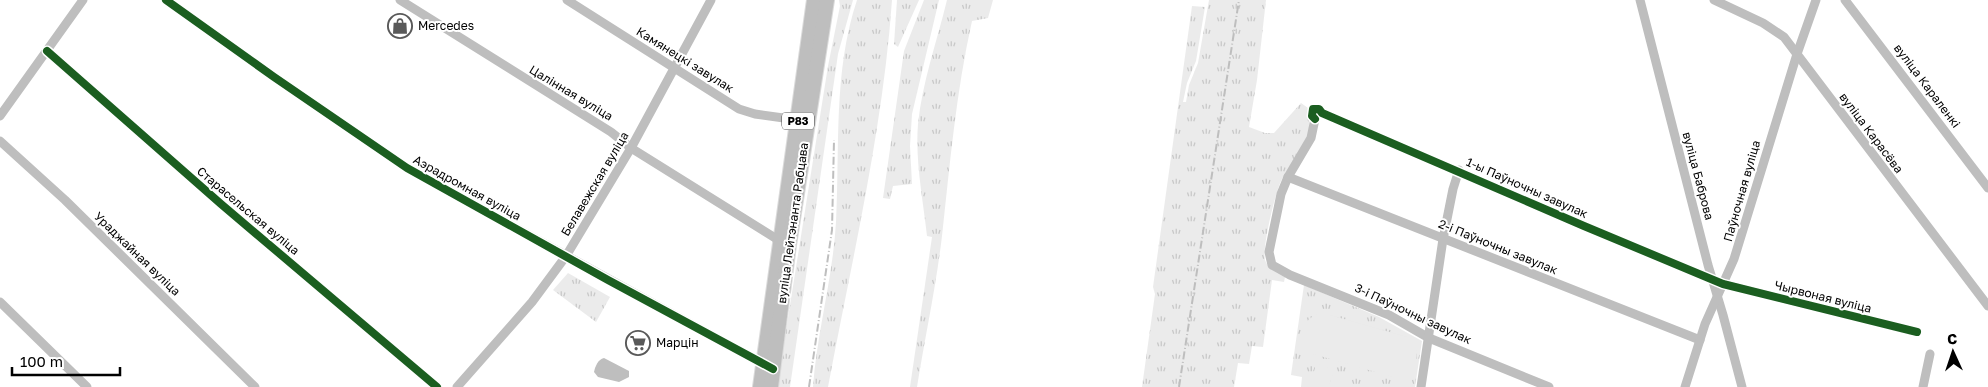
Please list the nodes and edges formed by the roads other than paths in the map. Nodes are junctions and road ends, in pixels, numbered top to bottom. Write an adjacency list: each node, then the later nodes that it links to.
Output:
1 (83, 0): 12 (street)
2 (166, 0): 24 (street, Аэрадромная вуліца)
3 (400, 0): 18 (street, Цалінная вуліца)
4 (567, 0): 14 (street, Камянецкі завулак)
5 (711, 0): 14 (street, Белавежская вуліца)
6 (814, 0): 16 (highway, вуліца Лейтэнанта Рабцава / Р83)
7 (827, 0): 34 (highway, вуліца Лейтэнанта Рабцава / Р83)
8 (1640, 0): 25 (street, вуліца Баброва)
9 (1714, 0): 13 (street, вуліца Карасёва)
10 (1816, 0): 13 (street, Паўночная вуліца)
11 (1845, 0): 21 (street, вуліца Караленкі)
12 (47, 51): 15 (street); 37 (street, Старасельская вуліца)
13 (1797, 54): 26 (street, Паўночная вуліца); 29 (street, вуліца Карасёва)
14 (675, 69): 16 (street, Камянецкі завулак); 18 (street, Белавежская вуліца)
15 (0, 116)
16 (798, 120): 23 (highway, вуліца Лейтэнанта Рабцава / Р83)
17 (0, 141): 36 (street, Ураджайная вуліца)
18 (631, 148): 23 (street, Цалінная вуліца); 24 (street, Белавежская вуліца)
19 (1459, 170): 20 (street, 1-ы Паўночны завулак); 22 (street); 25 (street, 1-ы Паўночны завулак)
20 (1288, 177): 22 (street, 2-і Паўночны завулак); 31 (street, 3-і Паўночны завулак)
21 (1988, 188)
22 (1443, 239): 31 (street); 32 (street, 2-і Паўночны завулак)
23 (780, 241): 34 (highway, вуліца Лейтэнанта Рабцава / Р83)
24 (566, 256): 34 (street, Аэрадромная вуліца); 38 (street, Белавежская вуліца)
25 (1712, 279): 26 (street, 1-ы Паўночны завулак); 27 (street, вуліца Баброва)
26 (1724, 284): 27 (street, Паўночная вуліца); 30 (street, Чырвоная вуліца)
27 (1717, 296): 32 (street, Паўночная вуліца); 44 (street, вуліца Баброва)
28 (0, 302): 35 (street)
29 (1988, 306)
30 (1917, 332)
31 (1429, 338): 41 (street); 42 (street, 3-і Паўночны завулак)
32 (1700, 340): 43 (street, Паўночная вуліца)
33 (1930, 354): 45 (street)
34 (768, 367): 39 (highway, вуліца Лейтэнанта Рабцава / Р83); 40 (highway, вуліца Лейтэнанта Рабцава / Р83)
35 (87, 387)
36 (255, 387)
37 (437, 387)
38 (456, 387)
39 (760, 387)
40 (771, 387)
41 (1421, 387)
42 (1549, 387)
43 (1685, 387)
44 (1742, 387)
45 (1923, 387)

